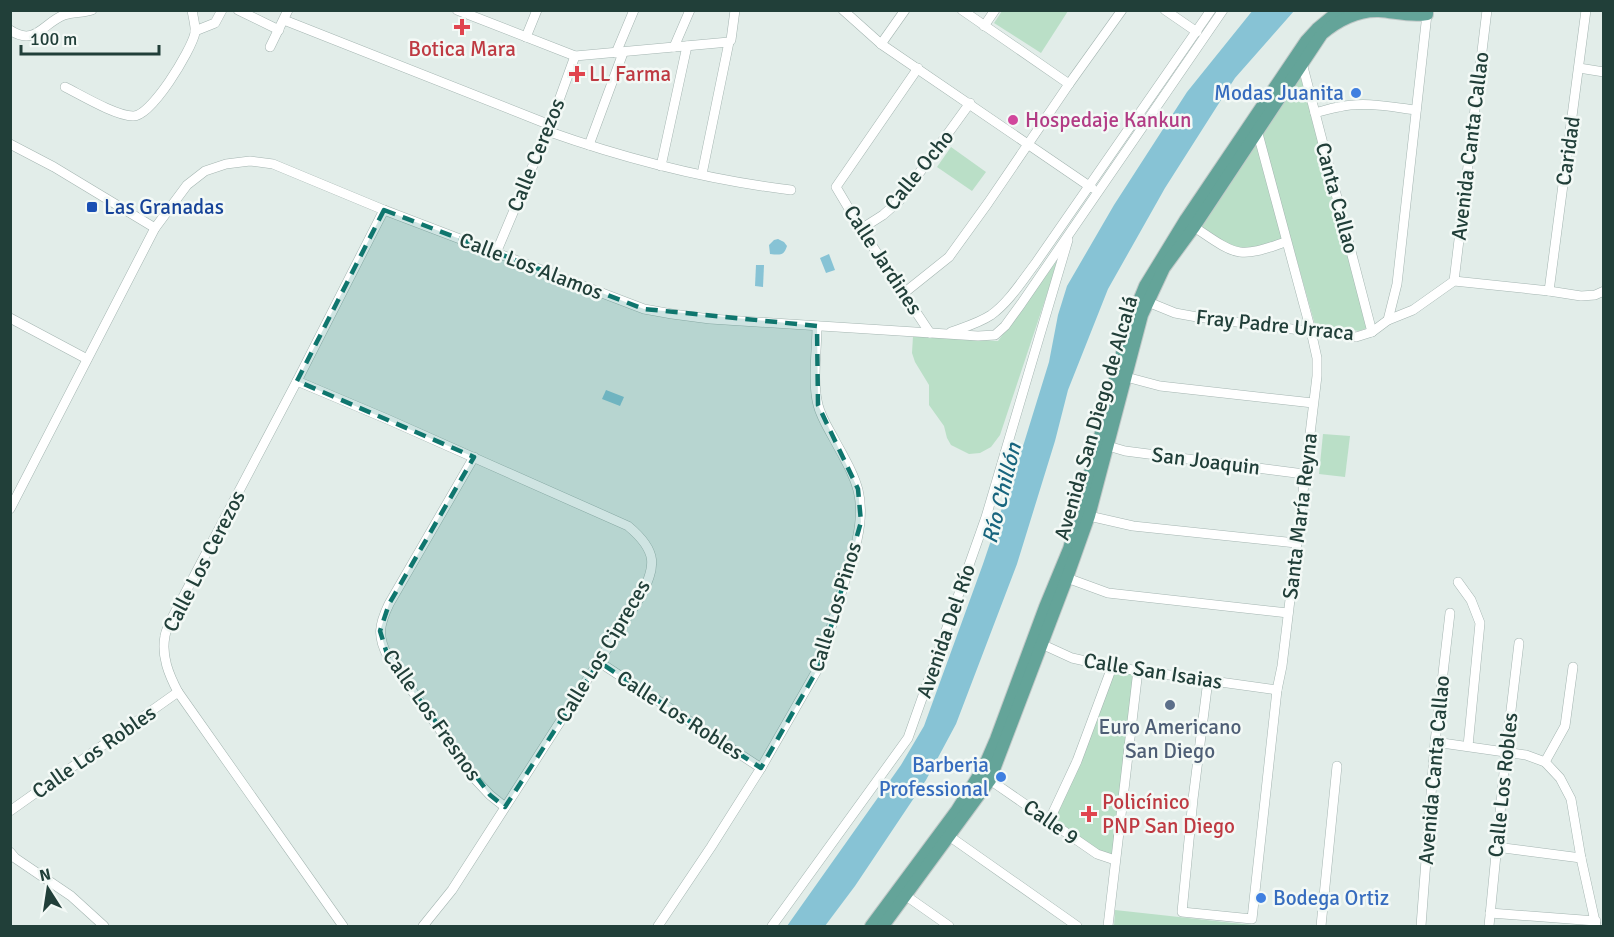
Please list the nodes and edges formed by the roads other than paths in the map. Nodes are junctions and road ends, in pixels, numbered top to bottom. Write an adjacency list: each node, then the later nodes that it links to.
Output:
1 (92, 10): 24 (street)
2 (192, 10): 26 (street)
3 (222, 10): 26 (street)
4 (238, 10): 25 (street)
5 (457, 10): 28 (street)
6 (537, 10): 28 (street)
7 (634, 10): 34 (street)
8 (690, 10): 33 (street)
9 (735, 10): 29 (street)
10 (843, 10): 30 (street)
11 (905, 10): 30 (street)
12 (962, 10): 23 (street)
13 (995, 10): 23 (street)
14 (1122, 10): 40 (street)
15 (1165, 10): 27 (street)
16 (1211, 10): 27 (street)
17 (1223, 10): 55 (street, Calle Los Alamos)
18 (1340, 10): 45 (main road, Avenida San Diego de Alcalá)
19 (1487, 10): 63 (street, Avenida Canta Callao)
20 (1586, 10): 38 (street, Caridad)
21 (1427, 12): 36 (main road, Avenida San Diego de Alcalá); 43 (street)
22 (286, 15): 25 (street); 46 (street)
23 (984, 26): 40 (street)
24 (10, 30)
25 (279, 30): 32 (street)
26 (195, 32): 41 (street)
27 (1197, 32): 53 (street)
28 (526, 37): 35 (street)
29 (729, 42): 31 (street); 52 (street)
30 (881, 44): 37 (street)
31 (687, 46): 33 (street); 51 (street)
32 (270, 47)
33 (674, 47): 34 (street)
34 (619, 53): 35 (street); 50 (street)
35 (575, 56): 46 (street, Calle Cerezos)
36 (1302, 63): 44 (street, Canta Callao); 47 (main road, Avenida San Diego de Alcalá)
37 (918, 68): 42 (street); 59 (street, Calle Jardines)
38 (1579, 68): 39 (street); 64 (street, Caridad)
39 (1604, 72)
40 (1069, 84): 49 (street)
41 (65, 87)
42 (970, 104): 49 (street); 59 (street, Calle Ocho)
43 (1416, 110): 44 (street); 69 (street)
44 (1315, 113): 72 (street, Canta Callao)
45 (1254, 118): 47 (street, Santa María Reyna); 89 (main road, Avenida San Diego de Alcalá)
46 (549, 128): 50 (street); 62 (street, Calle Cerezos)
47 (1257, 131): 57 (main road, Avenida San Diego de Alcalá); 61 (street, Santa María Reyna)
48 (10, 144): 58 (street)
49 (1029, 144): 53 (street); 66 (street)
50 (589, 145): 51 (street)
51 (661, 166): 52 (street)
52 (702, 174): 54 (street)
53 (1089, 185): 55 (street); 74 (street)
54 (791, 190)
55 (1098, 192): 60 (street, Calle Los Alamos)
56 (384, 210): 58 (street, Calle Los Alamos); 62 (street, Calle Los Alamos); 77 (street, Calle Los Cerezos)
57 (1194, 227): 61 (street); 67 (main road, Avenida San Diego de Alcalá)
58 (155, 228): 75 (street, Calle Los Alamos)
59 (861, 229): 66 (street, Calle Jardines)
60 (1071, 232): 74 (street, Calle Los Alamos); 120 (street, Avenida Del Río)
61 (1286, 242): 71 (street, Santa María Reyna)
62 (496, 253): 70 (street, Calle Los Alamos)
63 (1454, 281): 64 (street); 69 (street, Fray Padre Urraca)
64 (1550, 291): 65 (street)
65 (1604, 291)
66 (904, 293): 73 (street, Calle Jardines)
67 (1148, 302): 71 (street, Fray Padre Urraca); 76 (main road, Avenida San Diego de Alcalá)
68 (10, 318): 75 (street)
69 (1388, 320): 72 (street, Fray Padre Urraca)
70 (818, 326): 73 (street, Calle Los Alamos); 103 (street, Calle Los Pinos)
71 (1311, 331): 72 (street, Fray Padre Urraca); 78 (street, Santa María Reyna)
72 (1372, 332)
73 (930, 333): 74 (street, Calle Los Alamos)
74 (946, 334)
75 (87, 359): 82 (street, Calle Los Alamos)
76 (1126, 378): 78 (street); 79 (main road, Avenida San Diego de Alcalá)
77 (297, 381): 80 (street, Calle Los Cipreces); 97 (street, Calle Los Cerezos)
78 (1313, 403): 81 (street, Santa María Reyna)
79 (1108, 446): 81 (street, San Joaquin); 83 (main road, Avenida San Diego de Alcalá)
80 (474, 457): 91 (street, Calle Los Cipreces); 105 (street, Calle Los Fresnos)
81 (1304, 474): 84 (street, Santa María Reyna)
82 (10, 509)
83 (1089, 516): 84 (street); 85 (main road, Avenida San Diego de Alcalá)
84 (1296, 543): 87 (street, Santa María Reyna)
85 (1067, 578): 87 (street); 89 (main road, Avenida San Diego de Alcalá)
86 (1458, 582): 99 (street)
87 (1288, 613): 96 (street, Santa María Reyna)
88 (1450, 614): 98 (street, Avenida Canta Callao)
89 (1037, 642): 92 (street, Calle San Isaias); 104 (main road, Avenida San Diego de Alcalá); 113 (main road, Avenida San Diego de Alcalá)
90 (1519, 643): 100 (street, Calle Los Robles)
91 (599, 662): 103 (street, Calle Los Robles); 105 (street, Calle Los Cipreces)
92 (1113, 667): 94 (street, Calle San Isaias); 107 (street)
93 (1573, 667): 101 (street)
94 (1138, 670): 95 (street, Calle San Isaias); 112 (street)
95 (1208, 680): 96 (street, Calle San Isaias); 96 (street, Santa María Reyna)
96 (1277, 690)
97 (178, 692): 106 (street, Calle Los Robles); 117 (street, Calle Los Cerezos)
98 (1434, 742): 99 (street); 127 (street, Avenida Canta Callao)
99 (1468, 746): 100 (street)
100 (1506, 752): 101 (street); 109 (street, Calle Los Robles)
101 (1545, 762): 111 (street)
102 (1337, 766): 126 (street)
103 (761, 768): 119 (street, Calle Los Pinos)
104 (990, 780): 107 (street, Calle 9); 108 (main road, Avenida San Diego de Alcalá)
105 (505, 807): 118 (street, Calle Los Cipreces)
106 (10, 812)
107 (1049, 821): 112 (street, Calle 9)
108 (949, 836): 113 (main road, Avenida San Diego de Alcalá); 124 (street)
109 (1496, 847): 111 (street); 114 (street, Calle Los Robles)
110 (10, 852): 116 (street)
111 (1581, 858): 115 (street)
112 (1115, 860): 125 (street)
113 (902, 893): 121 (main road, Avenida San Diego de Alcalá); 122 (main road, Avenida San Diego de Alcalá); 123 (street)
114 (1490, 913): 115 (street); 128 (street, Calle Los Robles)
115 (1596, 924)
116 (104, 927)
117 (343, 927)
118 (423, 927)
119 (657, 927)
120 (772, 927)
121 (871, 927)
122 (883, 927)
123 (949, 927)
124 (1077, 927)
125 (1108, 927)
126 (1321, 927)
127 (1421, 927)
128 (1489, 927)

